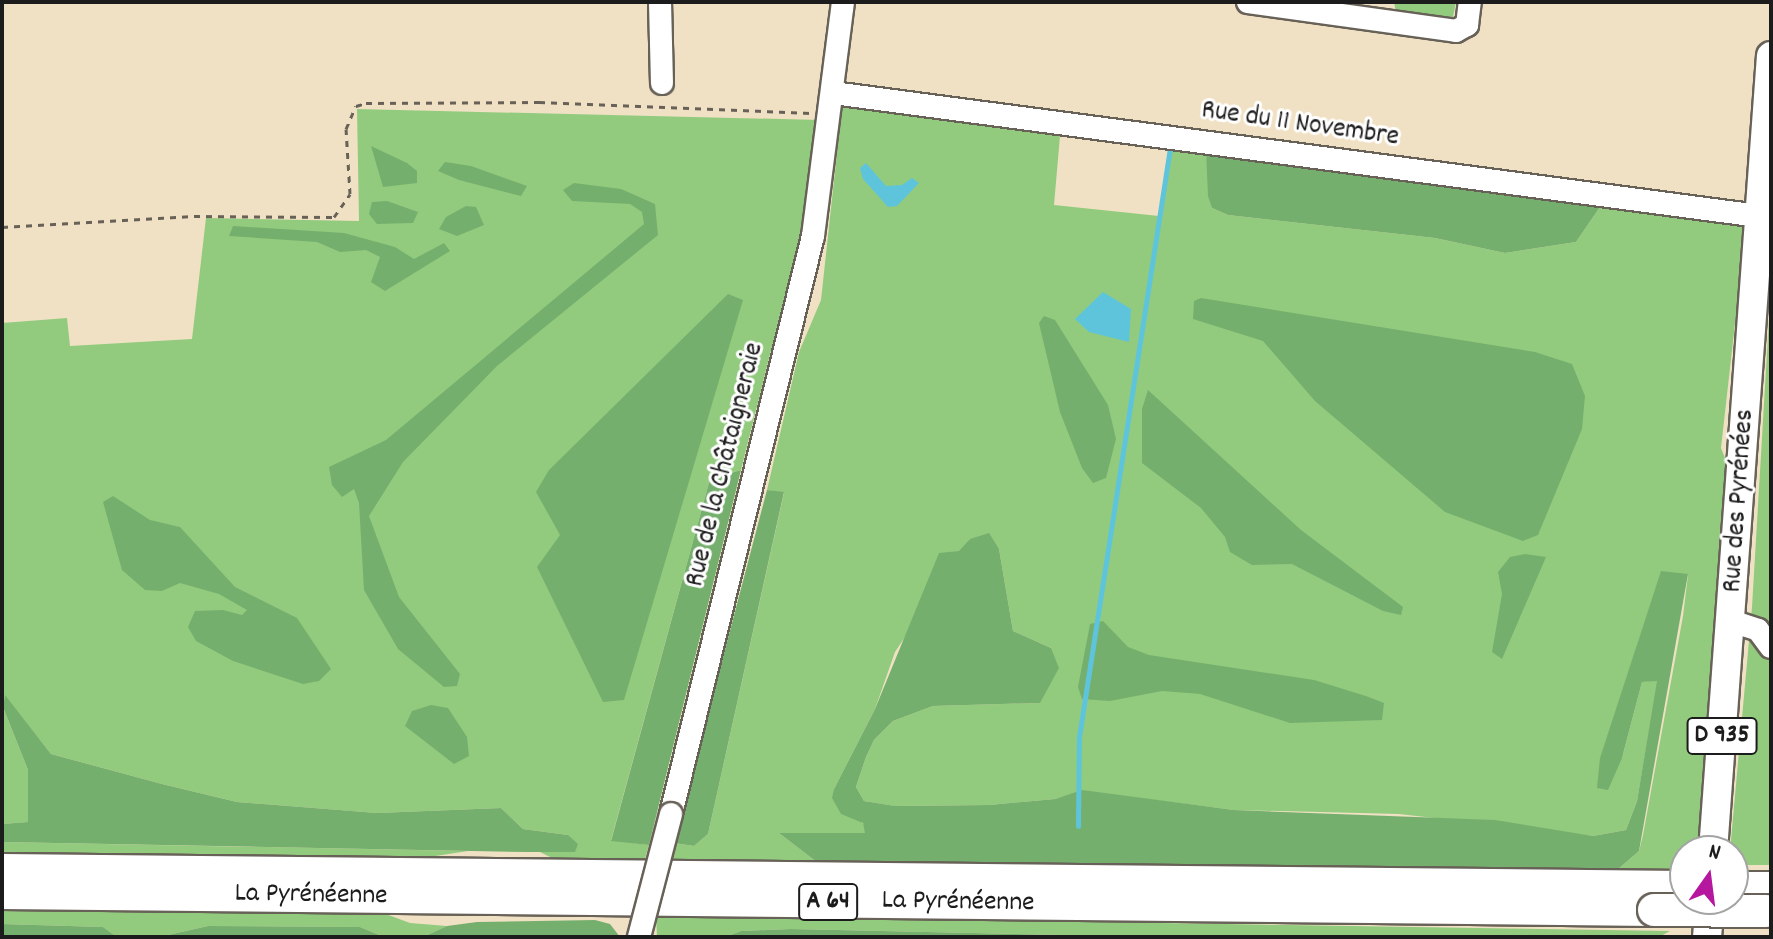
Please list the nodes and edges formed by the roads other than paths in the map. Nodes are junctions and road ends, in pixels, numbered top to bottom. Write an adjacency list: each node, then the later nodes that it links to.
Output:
1 (660, 2): 7 (street)
2 (843, 2): 8 (street, Rue de la Châtaigneraie)
3 (1248, 2): 5 (street)
4 (1470, 2): 5 (street)
5 (1379, 10)
6 (1771, 56): 9 (main road, Rue des Pyrénées / D 935)
7 (662, 83)
8 (832, 103): 9 (street, Rue du 11 Novembre); 20 (street, Rue de la Châtaigneraie, bridge)
9 (1759, 216): 10 (main road, Rue des Pyrénées / D 935)
10 (1731, 621): 11 (street); 12 (main road, Rue des Pyrénées / D 935)
11 (1771, 647)
12 (1714, 835)
13 (2, 870): 17 (highway, La Pyrénéenne / A 64)
14 (2, 893): 17 (highway, La Pyrénéenne / A 64)
15 (1669, 893): 17 (highway, La Pyrénéenne / A 64)
16 (1749, 893): 18 (highway, La Pyrénéenne / A 64)
17 (1654, 898): 18 (highway, La Pyrénéenne / A 64, bridge)
18 (1769, 900)
19 (1709, 915): 21 (main road)
20 (639, 937)
21 (1707, 937)

